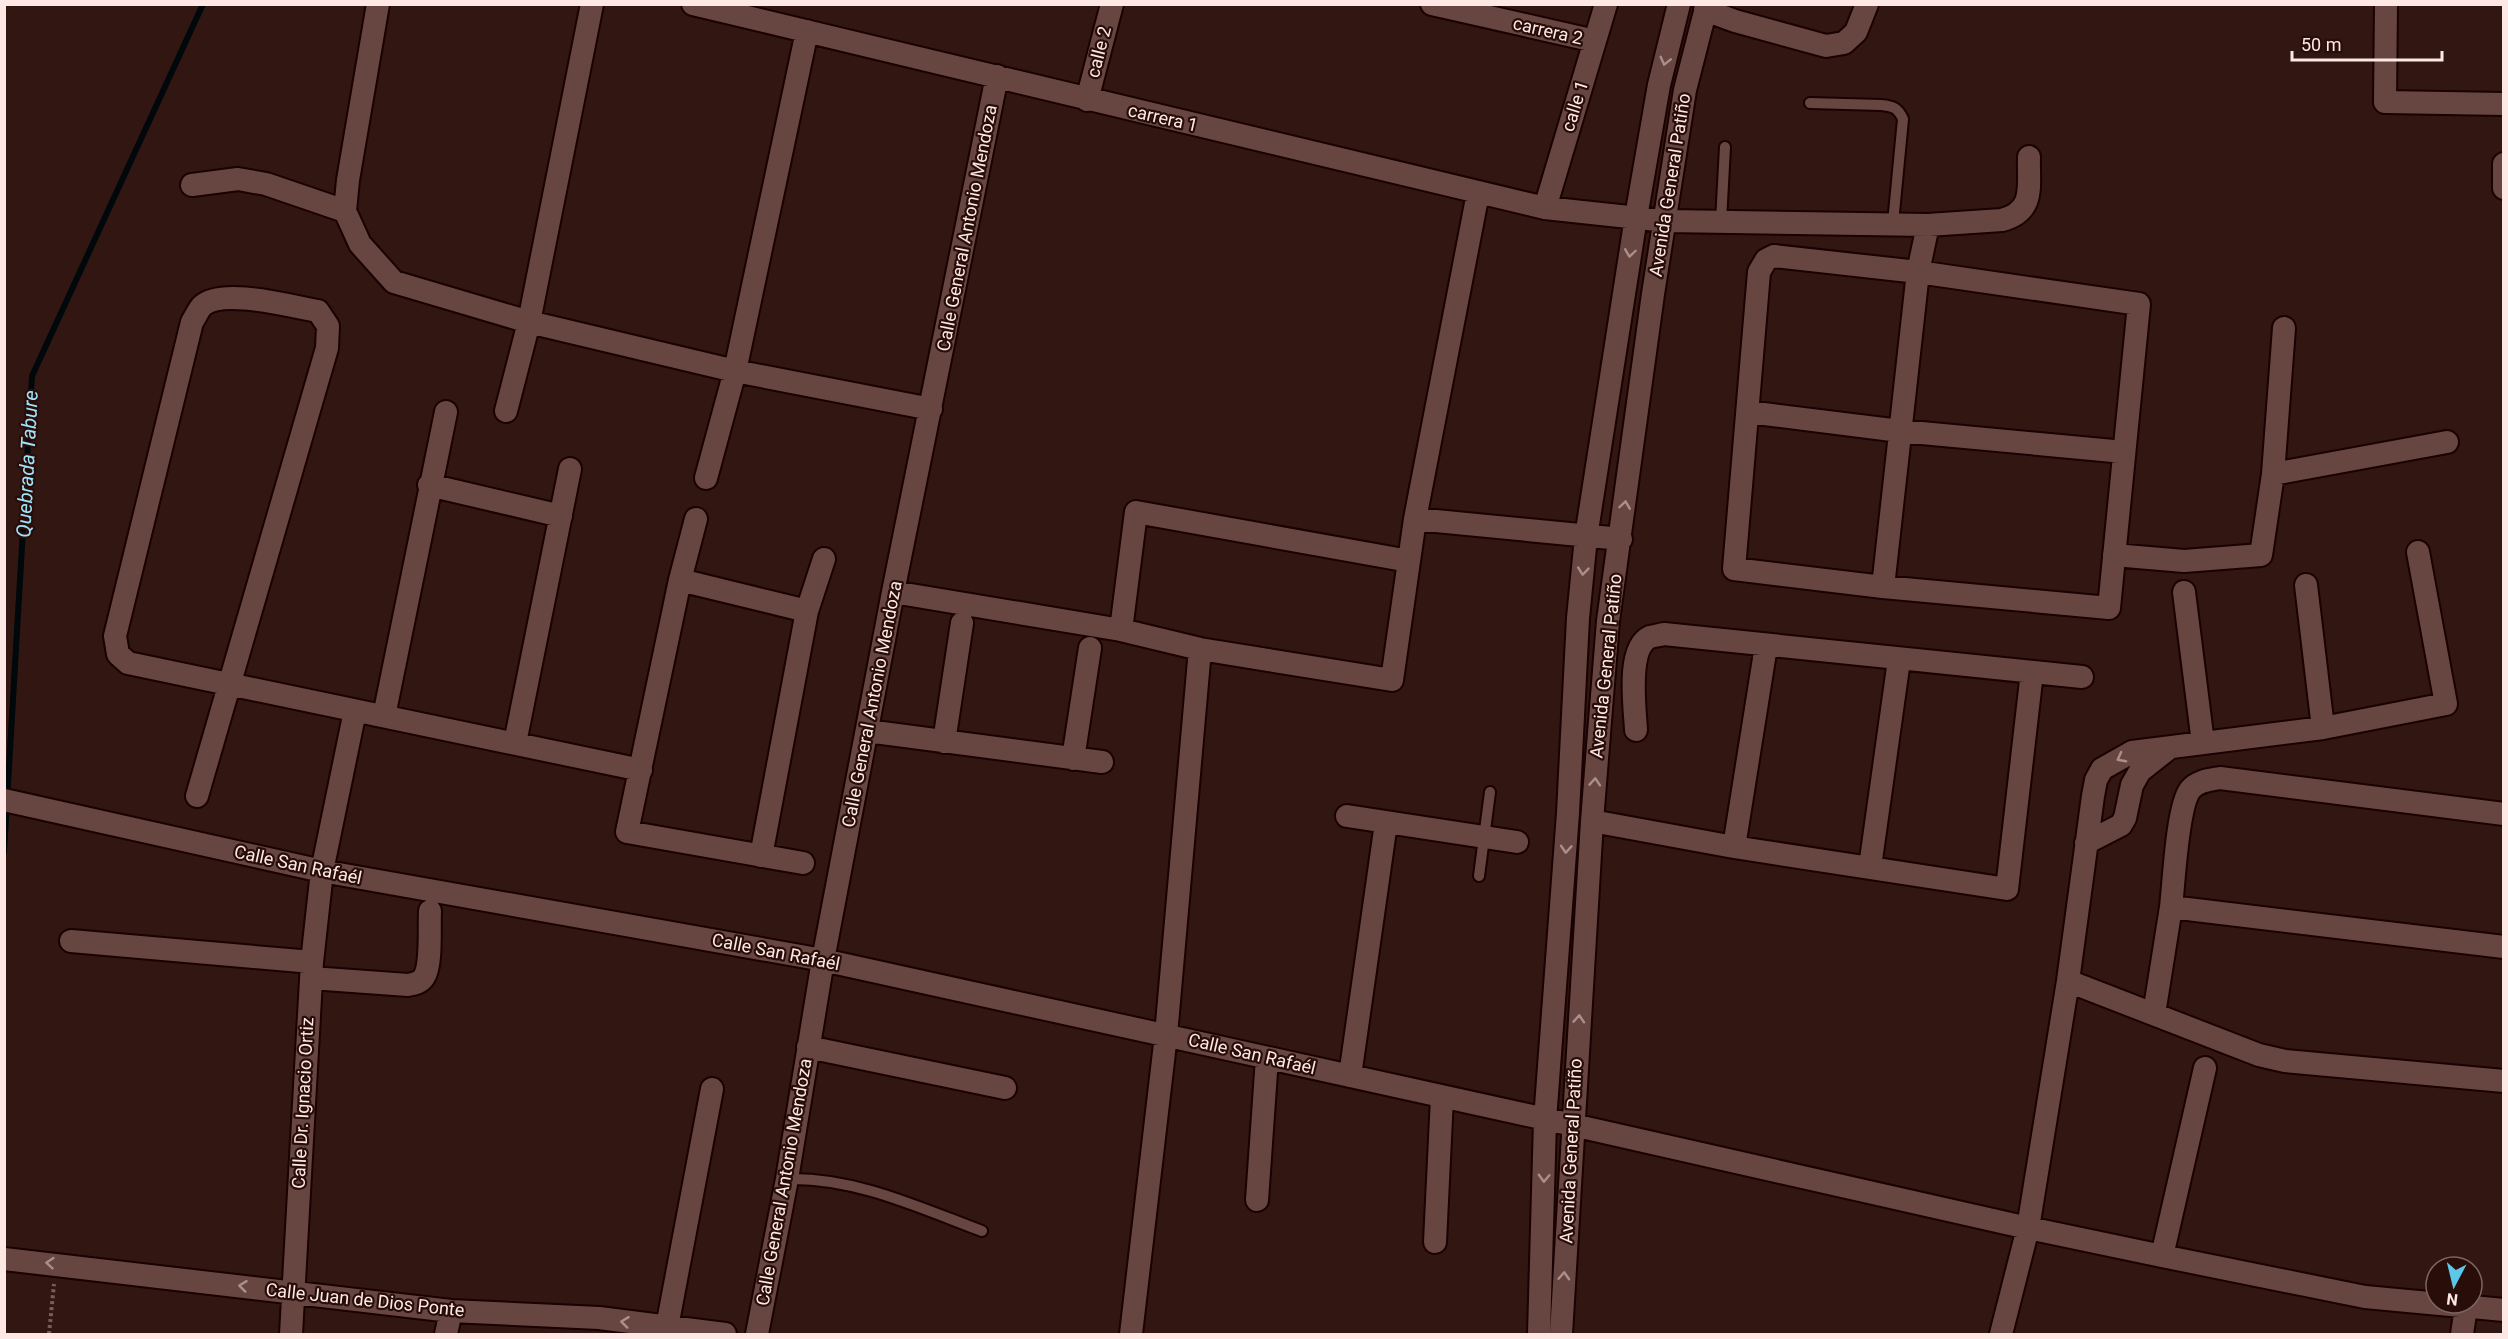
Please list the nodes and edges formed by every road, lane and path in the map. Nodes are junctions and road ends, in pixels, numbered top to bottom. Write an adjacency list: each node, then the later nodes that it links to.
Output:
1 (378, 4): 24 (street)
2 (592, 4): 31 (street)
3 (693, 4): 11 (street, carrera 1)
4 (1112, 4): 14 (street, calle 2)
5 (1432, 4): 12 (street, carrera 2)
6 (1606, 4): 12 (street, calle 1)
7 (1679, 4): 25 (street, Avenida General Patiño, one-way to 25)
8 (1867, 4): 10 (street)
9 (2386, 4): 16 (street)
10 (1706, 7): 26 (street, Avenida General Patiño)
11 (807, 31): 13 (street, carrera 1); 33 (street)
12 (1594, 41): 23 (street, calle 1)
13 (998, 76): 14 (street, carrera 1); 34 (street, Calle General Antonio Mendoza)
14 (1087, 100): 22 (street, carrera 1)
15 (1810, 103): 28 (lane)
16 (2504, 104)
17 (1725, 147): 27 (lane)
18 (2029, 157): 29 (street, carrera 1)
19 (2504, 164): 21 (street)
20 (192, 185): 24 (street)
21 (2504, 188)
22 (1478, 193): 23 (street, carrera 1); 47 (street)
23 (1545, 208): 25 (street, carrera 1)
24 (345, 211): 31 (street)
25 (1636, 217): 26 (street, carrera 1); 48 (street, Avenida General Patiño, one-way to 48)
26 (1666, 221): 27 (street, carrera 1); 49 (street, Avenida General Patiño, one-way to 26)
27 (1721, 221): 28 (street, carrera 1)
28 (1893, 223): 29 (street, carrera 1)
29 (1928, 225): 30 (street)
30 (1918, 272): 36 (street); 38 (street); 40 (street)
31 (529, 322): 33 (street); 35 (street)
32 (2284, 328): 42 (street)
33 (735, 371): 34 (street); 43 (street)
34 (931, 409): 57 (street, Calle General Antonio Mendoza)
35 (506, 411)
36 (1748, 411): 38 (street); 56 (street)
37 (446, 412): 44 (street)
38 (1900, 431): 40 (street); 56 (street)
39 (2447, 442): 42 (street)
40 (2124, 452): 51 (street)
41 (570, 469): 45 (street)
42 (2273, 474): 51 (street)
43 (706, 478)
44 (429, 485): 45 (street); 70 (street)
45 (561, 516): 75 (street)
46 (696, 519): 54 (street)
47 (1414, 519): 48 (street); 53 (street)
48 (1586, 537): 49 (street); 114 (street, Avenida General Patiño, one-way to 114)
49 (1621, 539): 86 (street, Avenida General Patiño, one-way to 49)
50 (2418, 552): 71 (street)
51 (2114, 555): 56 (street)
52 (824, 559): 59 (street)
53 (1409, 561): 61 (street); 64 (street)
54 (680, 580): 59 (street); 80 (street)
55 (2306, 585): 71 (street)
56 (1883, 587)
57 (893, 592): 61 (street); 73 (street, Calle General Antonio Mendoza)
58 (2184, 592): 76 (street)
59 (807, 611): 92 (street)
60 (962, 623): 74 (street)
61 (1121, 630): 64 (street)
62 (1766, 645): 65 (street); 72 (street); 91 (street)
63 (1090, 648): 78 (street)
64 (1200, 649): 105 (street)
65 (1899, 660): 66 (street); 94 (street)
66 (2032, 672): 67 (street); 94 (street)
67 (2082, 676)
68 (231, 684): 68 (street); 69 (street); 82 (street)
69 (355, 711): 70 (street); 95 (street, Calle Dr. Ignacio Ortiz)
70 (384, 716): 75 (street)
71 (2323, 728): 76 (street)
72 (1636, 730)
73 (867, 731): 74 (street); 101 (street, Calle General Antonio Mendoza)
74 (944, 742): 78 (street)
75 (515, 743): 80 (street)
76 (2203, 743): 77 (street)
77 (2170, 748): 90 (street); 90 (street, one-way to 90)
78 (1073, 759): 79 (street)
79 (1102, 762)
80 (641, 770): 92 (street)
81 (1490, 792): 88 (lane)
82 (197, 796)
83 (4, 800): 95 (street, Calle San Rafaél)
84 (2504, 814): 97 (street)
85 (1347, 816): 87 (street)
86 (1592, 821): 91 (street); 115 (street, Avenida General Patiño, one-way to 86)
87 (1386, 823): 88 (street); 109 (street)
88 (1485, 837): 89 (street); 96 (lane)
89 (1517, 842)
90 (2086, 843): 103 (street)
91 (1734, 847): 94 (street)
92 (761, 856): 93 (street)
93 (803, 864)
94 (1870, 867)
95 (322, 871): 101 (street, Calle San Rafaél); 102 (street, Calle Dr. Ignacio Ortiz)
96 (1479, 876)
97 (2171, 907): 100 (street); 104 (street)
98 (430, 911): 102 (street)
99 (71, 941): 102 (street)
100 (2504, 947)
101 (823, 960): 105 (street, Calle San Rafaél); 106 (street, Calle General Antonio Mendoza)
102 (311, 970): 124 (street, Calle Dr. Ignacio Ortiz)
103 (2068, 981): 104 (street); 118 (street)
104 (2154, 1014): 110 (street)
105 (1166, 1035): 107 (street, Calle San Rafaél); 137 (street)
106 (808, 1047): 111 (street); 116 (street, Calle General Antonio Mendoza)
107 (1267, 1058): 109 (street, Calle San Rafaél); 117 (street)
108 (2205, 1068): 121 (street)
109 (1350, 1076): 113 (street, Calle San Rafaél)
110 (2504, 1081)
111 (1005, 1088)
112 (712, 1089): 131 (street)
113 (1442, 1096): 114 (street, Calle San Rafaél); 120 (street)
114 (1545, 1120): 115 (street, Calle San Rafaél); 138 (street, Avenida General Patiño, one-way to 138)
115 (1573, 1125): 118 (street, Calle San Rafaél); 139 (street, Avenida General Patiño, one-way to 115)
116 (787, 1179): 119 (lane); 136 (street, Calle General Antonio Mendoza)
117 (1257, 1200)
118 (2028, 1228): 121 (street, Calle San Rafaél); 140 (street)
119 (982, 1231)
120 (1435, 1242)
121 (2162, 1256): 125 (street, Calle San Rafaél)
122 (4, 1259): 123 (street, Calle Juan de Dios Ponte, one-way to 122)
123 (56, 1263): 124 (street, Calle Juan de Dios Ponte, one-way to 123); 132 (path)
124 (292, 1293): 128 (street, Calle Juan de Dios Ponte); 133 (street, Calle Dr. Ignacio Ortiz)
125 (2424, 1303)
126 (2484, 1308): 127 (street, Calle San Rafaél)
127 (2504, 1310)
128 (451, 1311): 130 (street, Calle Juan de Dios Ponte); 134 (street)
129 (2465, 1315): 141 (street)
130 (596, 1326): 131 (street, Calle Juan de Dios Ponte, one-way to 130)
131 (668, 1327): 135 (street, Calle Juan de Dios Ponte)
132 (49, 1335)
133 (291, 1335)
134 (446, 1335)
135 (725, 1335)
136 (757, 1335)
137 (1131, 1335)
138 (1539, 1335)
139 (1561, 1335)
140 (2001, 1335)
141 (2462, 1335)

